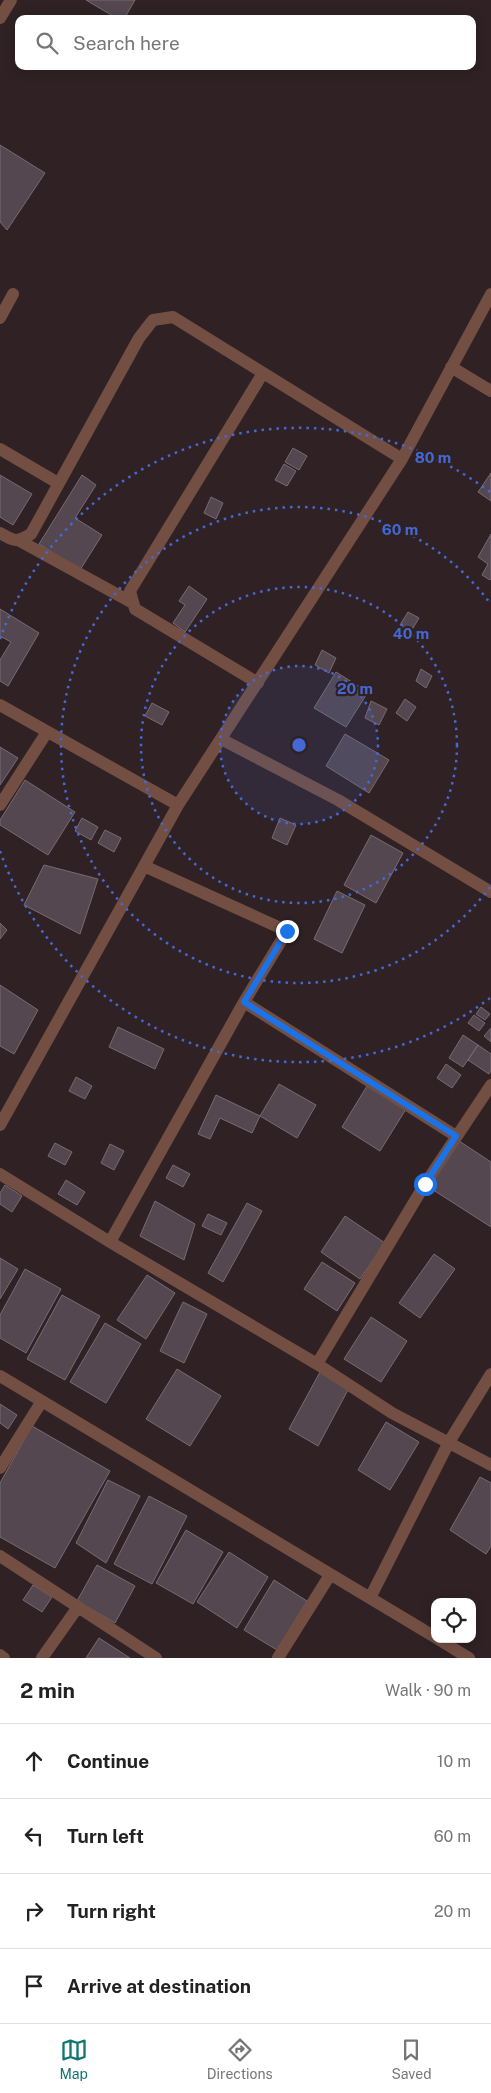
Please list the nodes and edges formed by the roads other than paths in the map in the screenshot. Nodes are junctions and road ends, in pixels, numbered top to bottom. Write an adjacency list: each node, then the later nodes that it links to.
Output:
1 (11, 0): 2 (street)
2 (0, 18)
3 (13, 294): 5 (street)
4 (491, 294): 6 (street)
5 (0, 318)
6 (451, 367): 8 (street); 10 (street)
7 (263, 373): 10 (street); 11 (street); 14 (street)
8 (491, 391)
9 (0, 449): 11 (street)
10 (402, 459): 15 (street)
11 (58, 483): 13 (street)
12 (0, 533): 13 (street)
13 (20, 541): 14 (street)
14 (132, 602): 15 (street)
15 (258, 682): 18 (street)
16 (0, 705): 17 (street)
17 (47, 732): 19 (street); 20 (street)
18 (221, 739): 20 (street); 22 (street)
19 (0, 805)
20 (178, 806): 21 (street)
21 (144, 866): 23 (street); 25 (street)
22 (491, 892)
23 (244, 1002): 26 (street); 28 (street)
24 (491, 1085): 26 (street)
25 (0, 1125)
26 (456, 1136): 29 (street)
27 (0, 1174): 28 (street)
28 (110, 1242): 29 (street)
29 (317, 1364): 33 (street)
30 (491, 1374): 33 (street)
31 (0, 1376): 32 (street)
32 (42, 1401): 35 (street); 37 (street)
33 (449, 1442): 34 (street); 38 (street)
34 (491, 1465)
35 (0, 1468)
36 (0, 1556): 39 (street)
37 (330, 1574): 38 (street); 47 (street)
38 (370, 1598): 40 (street)
39 (78, 1607): 45 (street); 46 (street)
40 (431, 1635)
41 (442, 1643): 42 (street)
42 (454, 1654): 48 (street)
43 (0, 1655): 44 (street)
44 (4, 1658)
45 (42, 1658)
46 (156, 1658)
47 (278, 1658)
48 (469, 1658)

